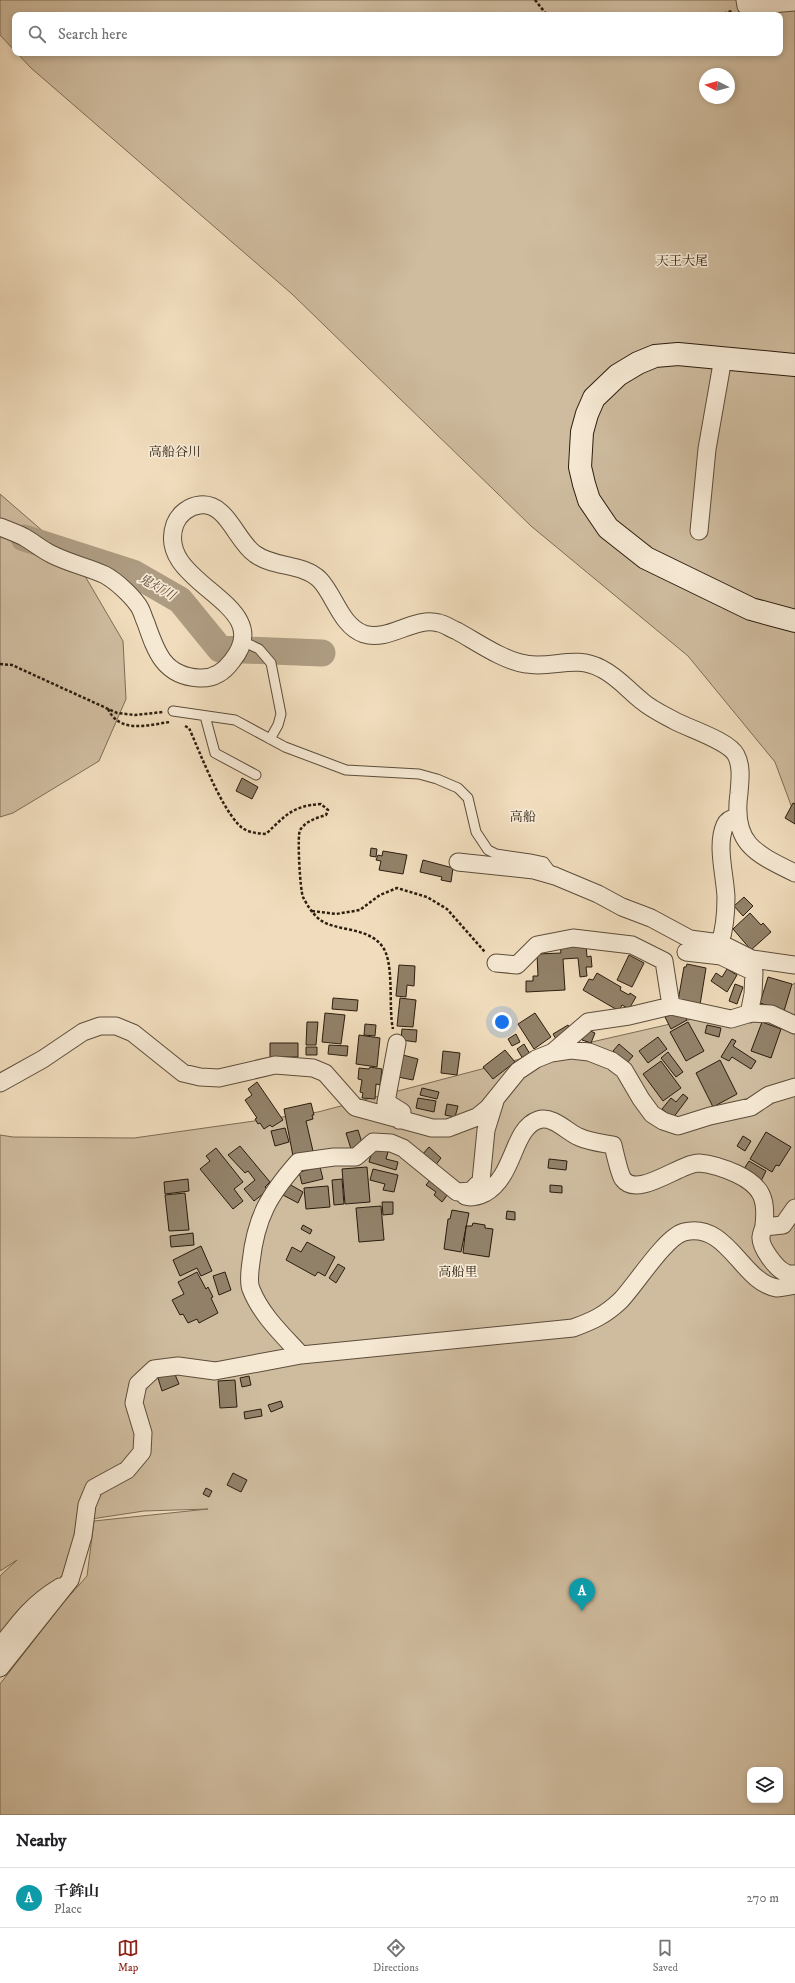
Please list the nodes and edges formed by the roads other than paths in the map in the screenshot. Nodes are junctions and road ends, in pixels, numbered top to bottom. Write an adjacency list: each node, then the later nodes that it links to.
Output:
1 (746, 0): 2 (street)
2 (795, 2)
3 (723, 358): 4 (street); 6 (street); 7 (street)
4 (795, 365)
5 (0, 527): 8 (street)
6 (698, 531)
7 (795, 621)
8 (242, 641): 11 (lane); 13 (street)
9 (173, 711): 10 (lane)
10 (205, 716): 11 (lane); 12 (lane)
11 (270, 739): 16 (lane)
12 (256, 775)
13 (737, 817): 15 (street); 17 (street)
14 (458, 862): 16 (street)
15 (795, 873)
16 (555, 876): 17 (street)
17 (720, 943): 20 (street)
18 (686, 952): 22 (street)
19 (496, 963): 21 (street)
20 (795, 965)
21 (671, 1006): 22 (street); 25 (street)
22 (749, 1014): 23 (street)
23 (795, 1025)
24 (397, 1043): 29 (street)
25 (551, 1053): 27 (street); 28 (street)
26 (0, 1083): 29 (street)
27 (795, 1087)
28 (496, 1097): 29 (street); 30 (street)
29 (399, 1120)
30 (457, 1192): 32 (street); 35 (street)
31 (795, 1208): 32 (street)
32 (764, 1227): 33 (street)
33 (795, 1274)
34 (795, 1285): 35 (street)
35 (301, 1355): 36 (street)
36 (70, 1580): 37 (street); 38 (street)
37 (0, 1647)
38 (0, 1668)

